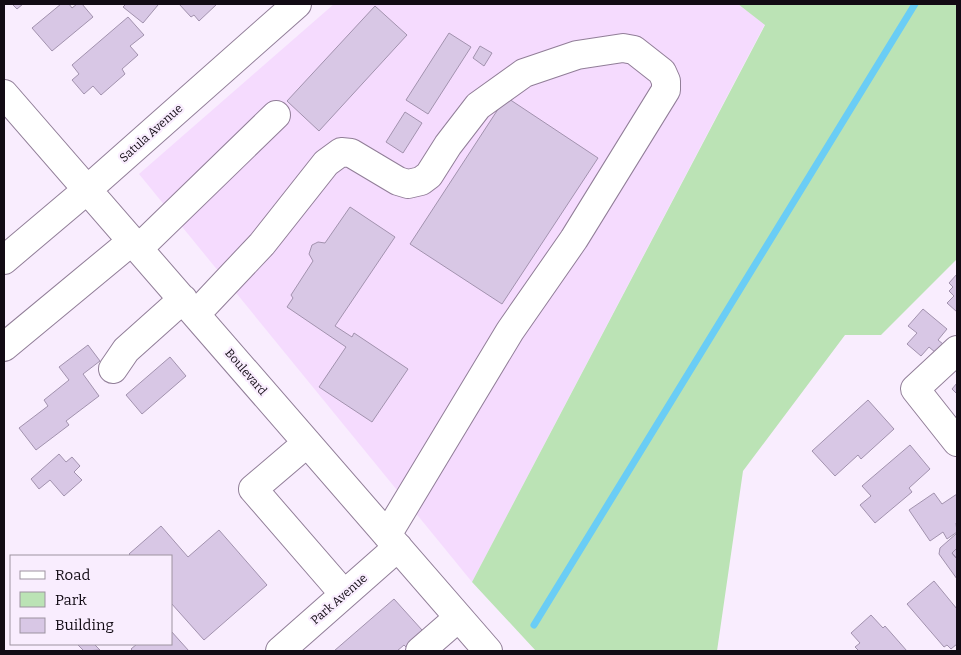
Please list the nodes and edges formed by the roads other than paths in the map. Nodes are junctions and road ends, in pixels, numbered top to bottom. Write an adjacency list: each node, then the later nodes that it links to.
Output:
1 (297, 4): 4 (street, Satula Avenue)
2 (4, 94): 4 (street, Boulevard)
3 (276, 115): 5 (street)
4 (88, 189): 5 (street, Boulevard); 6 (street, Satula Avenue)
5 (135, 244): 7 (street, Boulevard); 8 (street)
6 (4, 260)
7 (189, 306): 10 (street); 12 (street, Boulevard); 13 (street, Park Avenue)
8 (4, 347)
9 (957, 350): 11 (street)
10 (113, 369)
11 (957, 442)
12 (307, 443): 13 (street, Boulevard); 14 (street)
13 (392, 541): 14 (street, Park Avenue); 15 (street, Boulevard)
14 (344, 594): 16 (street, Park Avenue)
15 (458, 618): 17 (street); 18 (street, Boulevard)
16 (280, 651)
17 (420, 651)
18 (488, 651)

